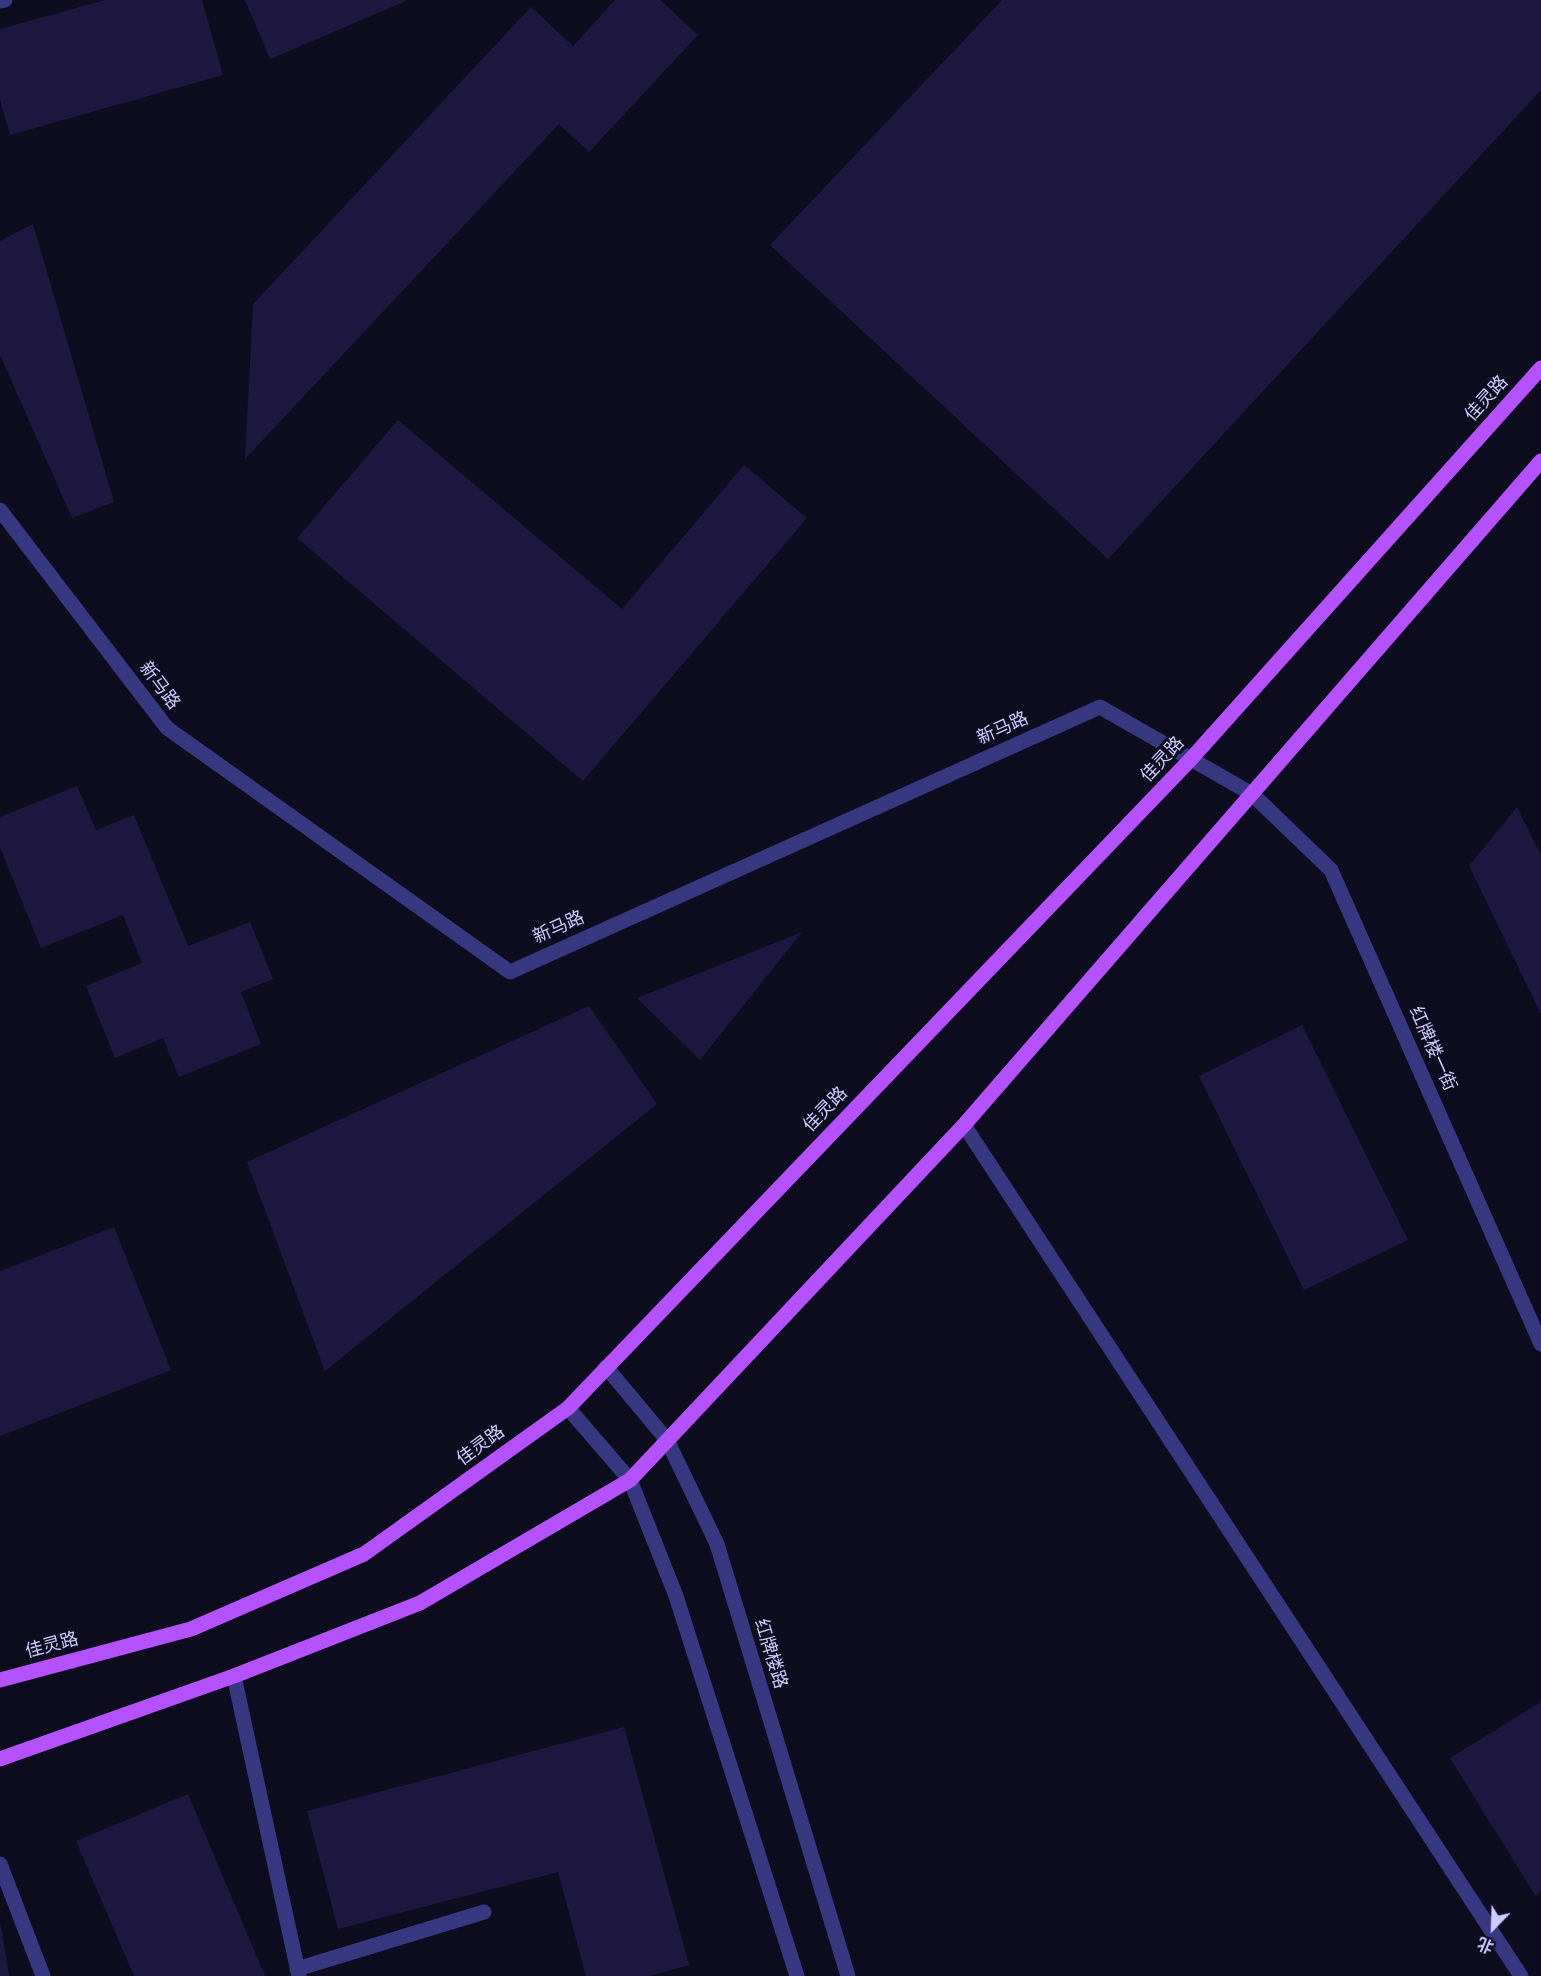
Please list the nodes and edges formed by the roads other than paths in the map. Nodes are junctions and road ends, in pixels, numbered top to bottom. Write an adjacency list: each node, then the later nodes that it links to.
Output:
1 (5, 0): 2 (street)
2 (0, 1)
3 (1541, 368): 6 (main road, 佳灵路)
4 (1541, 461): 7 (main road)
5 (0, 510): 6 (street, 新马路)
6 (1191, 759): 7 (street, 新马路); 10 (main road, 佳灵路)
7 (1252, 794): 8 (main road); 9 (street, 红牌楼一街)
8 (963, 1125): 12 (main road); 23 (street)
9 (1541, 1344)
10 (606, 1367): 11 (main road, 佳灵路); 12 (street, 红牌楼路)
11 (568, 1408): 13 (street); 15 (main road, 佳灵路)
12 (667, 1440): 13 (main road); 22 (street, 红牌楼路)
13 (630, 1480): 14 (main road); 21 (street)
14 (234, 1676): 16 (main road); 19 (street)
15 (0, 1680)
16 (0, 1758)
17 (0, 1864): 20 (street)
18 (484, 1912): 19 (street)
19 (298, 1973)
20 (43, 1976)
21 (797, 1976)
22 (848, 1976)
23 (1521, 1976)

